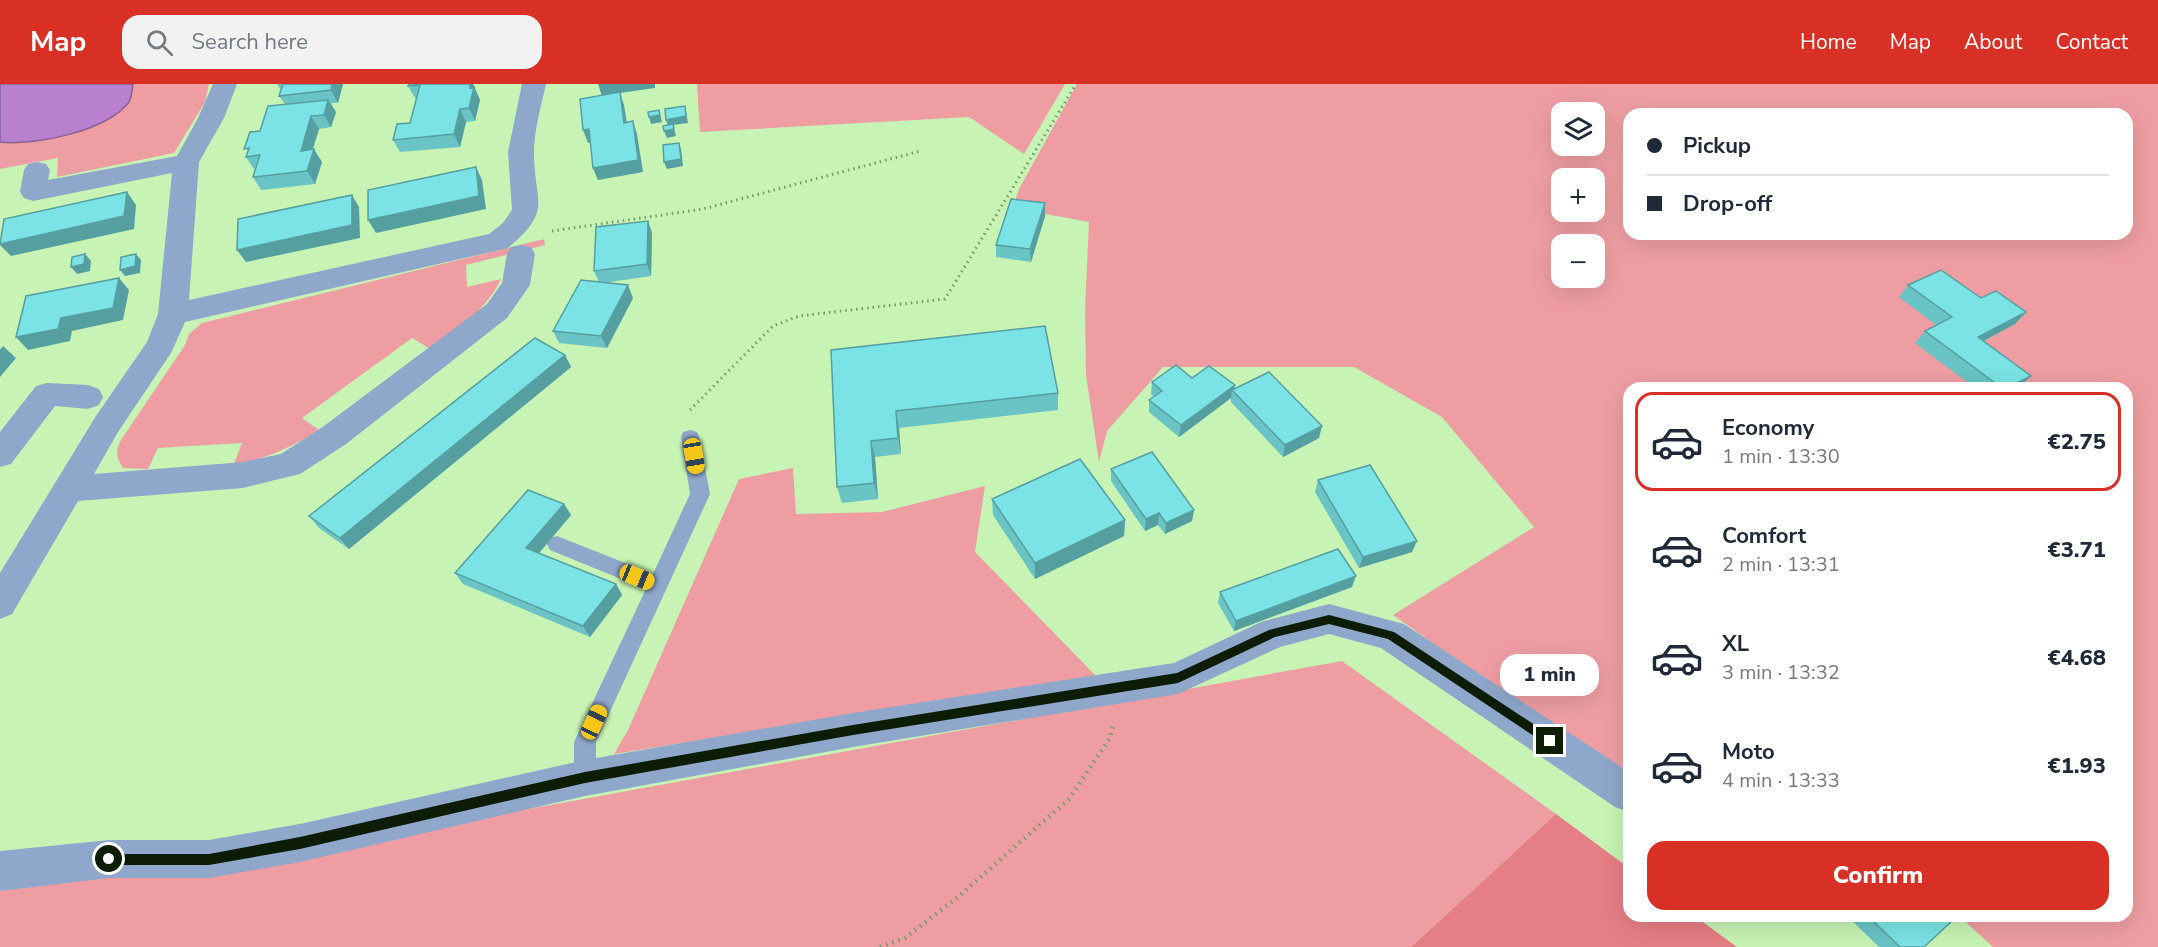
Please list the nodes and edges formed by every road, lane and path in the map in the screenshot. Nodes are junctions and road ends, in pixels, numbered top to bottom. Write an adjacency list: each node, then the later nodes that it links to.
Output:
1 (225, 84): 5 (street)
2 (534, 84): 7 (street)
3 (1076, 84): 10 (path)
4 (920, 152): 7 (path)
5 (186, 162): 6 (street); 8 (street)
6 (37, 170)
7 (520, 240): 8 (street); 12 (street)
8 (173, 314): 12 (street)
9 (88, 397): 11 (street)
10 (690, 437): 14 (lane)
11 (0, 455)
12 (68, 489): 15 (street)
13 (557, 544): 14 (lane)
14 (657, 585): 17 (lane)
15 (0, 604)
16 (1112, 690): 17 (street); 18 (street); 20 (path)
17 (585, 778): 19 (street)
18 (1623, 790)
19 (0, 871)
20 (880, 947)

